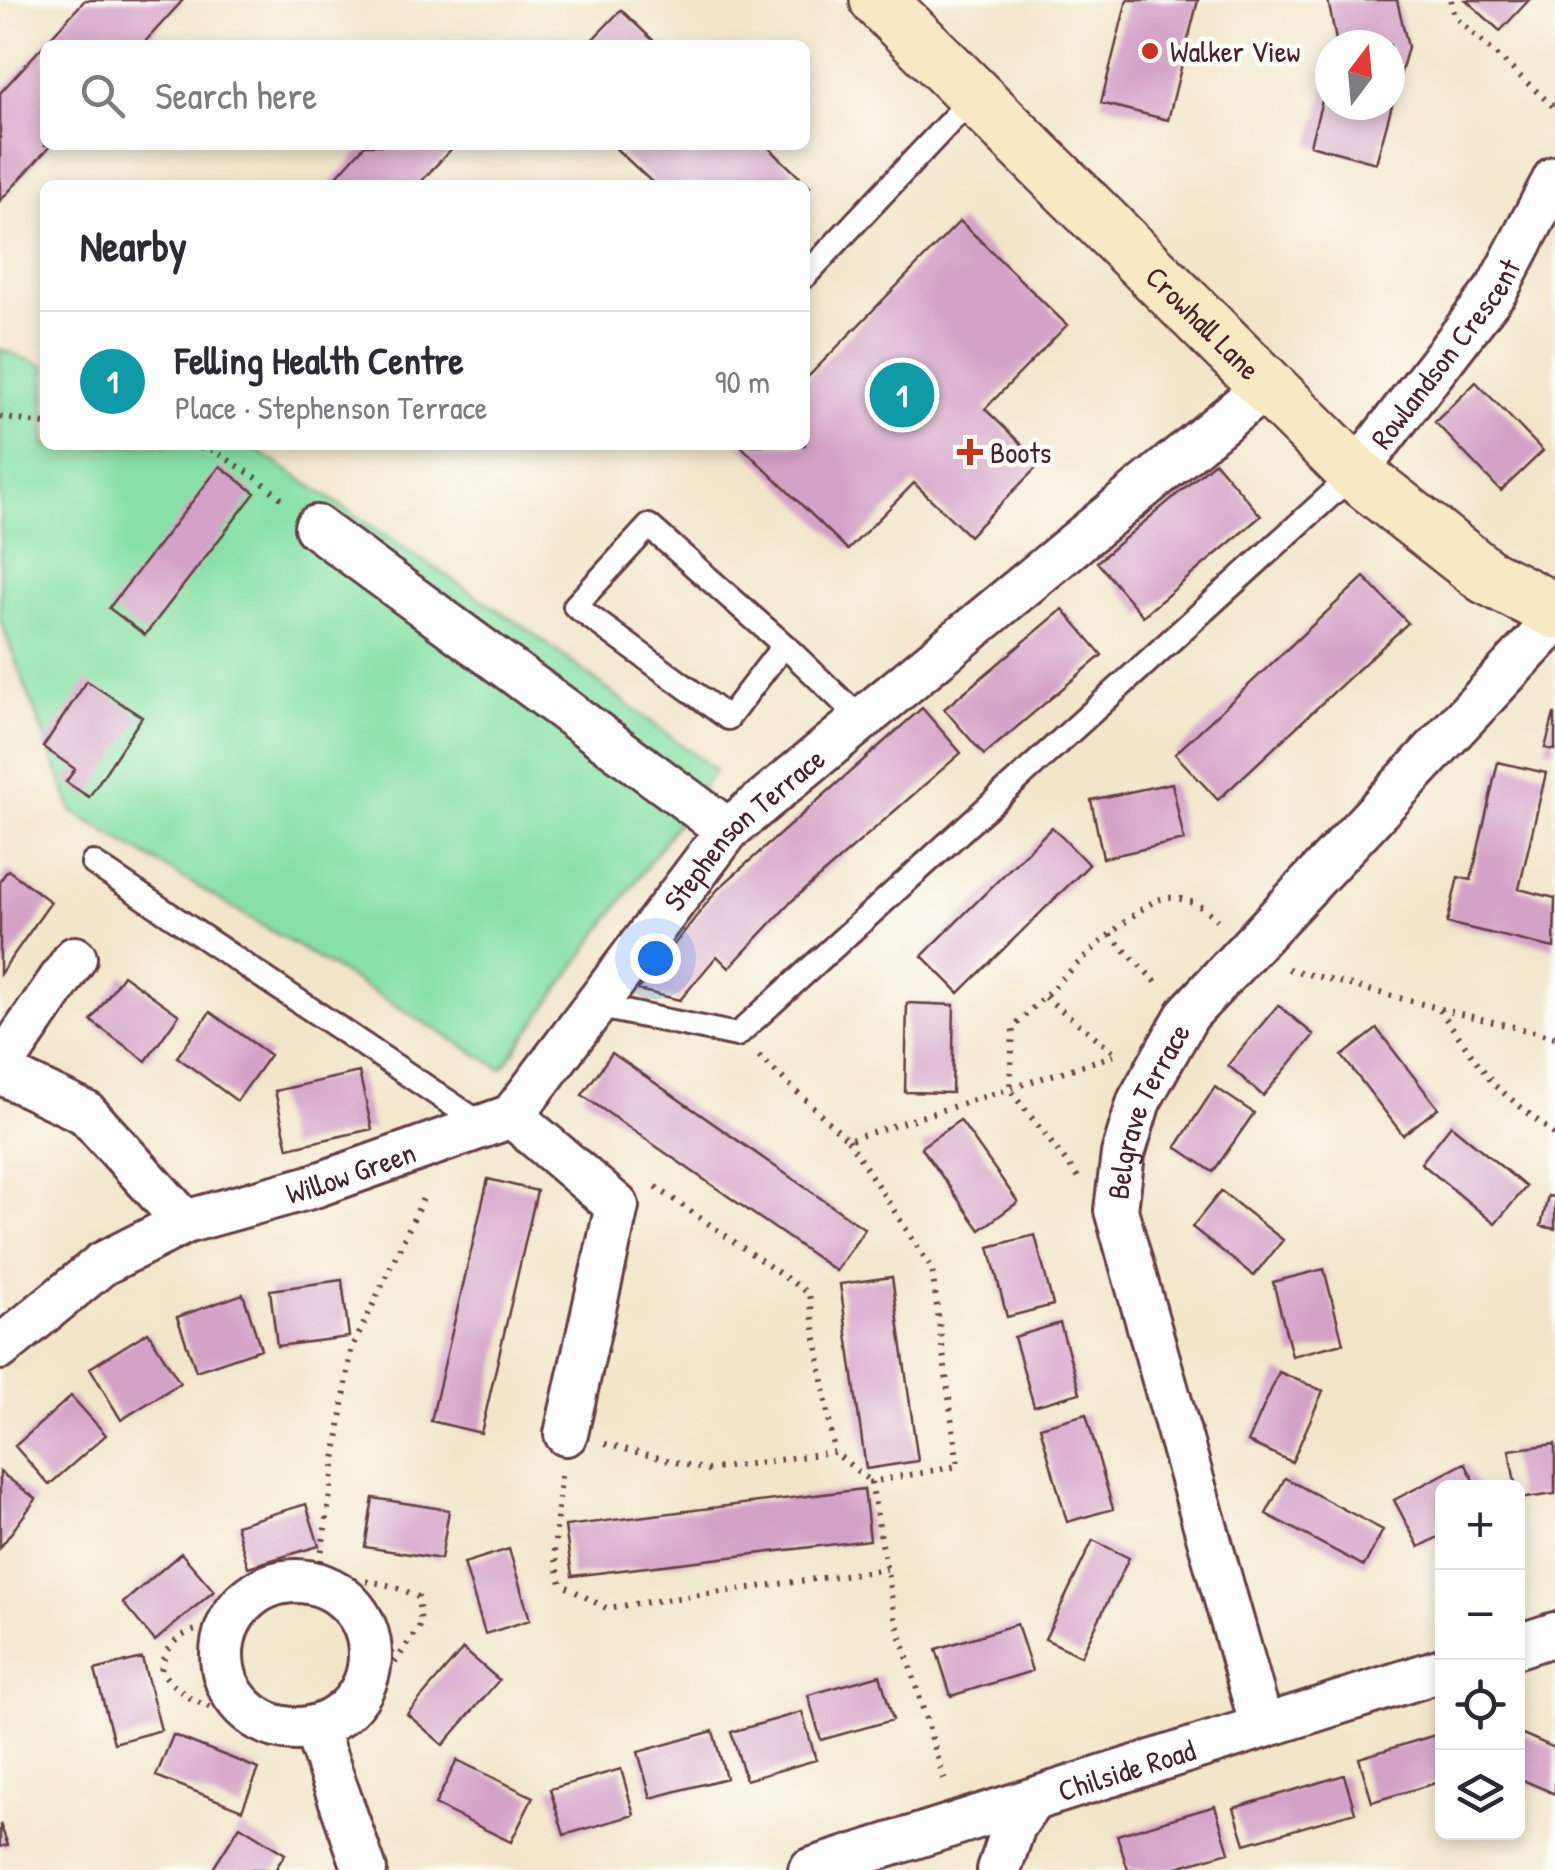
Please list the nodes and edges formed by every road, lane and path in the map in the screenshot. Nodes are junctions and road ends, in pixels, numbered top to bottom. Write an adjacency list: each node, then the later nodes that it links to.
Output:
1 (878, 0): 3 (street, Crowhall Lane)
2 (1451, 0): 4 (path)
3 (974, 94): 6 (lane); 7 (street, Crowhall Lane)
4 (1555, 108)
5 (1555, 178): 11 (street, Rowlandson Crescent)
6 (810, 271)
7 (1265, 386): 11 (street, Crowhall Lane); 16 (street, Stephenson Terrace)
8 (0, 417): 9 (path)
9 (40, 423)
10 (212, 450): 12 (path)
11 (1356, 473): 13 (street, Crowhall Lane); 25 (lane)
12 (316, 526): 17 (street)
13 (1555, 610)
14 (1555, 621): 24 (street, Belgrave Terrace)
15 (784, 645): 15 (lane); 16 (lane)
16 (862, 720): 17 (street, Stephenson Terrace)
17 (728, 830): 22 (street, Stephenson Terrace)
18 (93, 863): 30 (lane)
19 (1110, 935): 24 (path)
20 (75, 958): 28 (street)
21 (1045, 997): 27 (path)
22 (595, 1006): 25 (lane); 30 (street, Stephenson Terrace)
23 (1438, 1008): 26 (path)
24 (1188, 1014): 29 (street, Belgrave Terrace)
25 (737, 1035): 32 (path)
26 (1555, 1037)
27 (1116, 1054): 29 (path); 32 (path)
28 (0, 1070): 34 (street)
29 (1149, 1081): 47 (street, Belgrave Terrace)
30 (512, 1116): 31 (street, Willow Green); 33 (street)
31 (452, 1137): 34 (street, Willow Green); 40 (path)
32 (848, 1140): 38 (path)
33 (617, 1206): 36 (street); 37 (path)
34 (185, 1222): 35 (street, Willow Green)
35 (0, 1348)
36 (566, 1434): 37 (path); 39 (path)
37 (834, 1452): 38 (path)
38 (871, 1482): 39 (path)
39 (886, 1569): 50 (path)
40 (318, 1583): 41 (street); 45 (street); 45 (path)
41 (226, 1626): 46 (street); 46 (path)
42 (1555, 1634): 43 (street)
43 (1525, 1644)
44 (1435, 1672): 47 (street, Chilside Road)
45 (357, 1699): 48 (street)
46 (256, 1719): 48 (street)
47 (1262, 1727): 49 (street, Chilside Road)
48 (315, 1728): 52 (street)
49 (1032, 1800): 50 (street, Chilside Road); 53 (street)
50 (957, 1824): 51 (street, Chilside Road)
51 (816, 1869)
52 (365, 1870)
53 (998, 1870)

